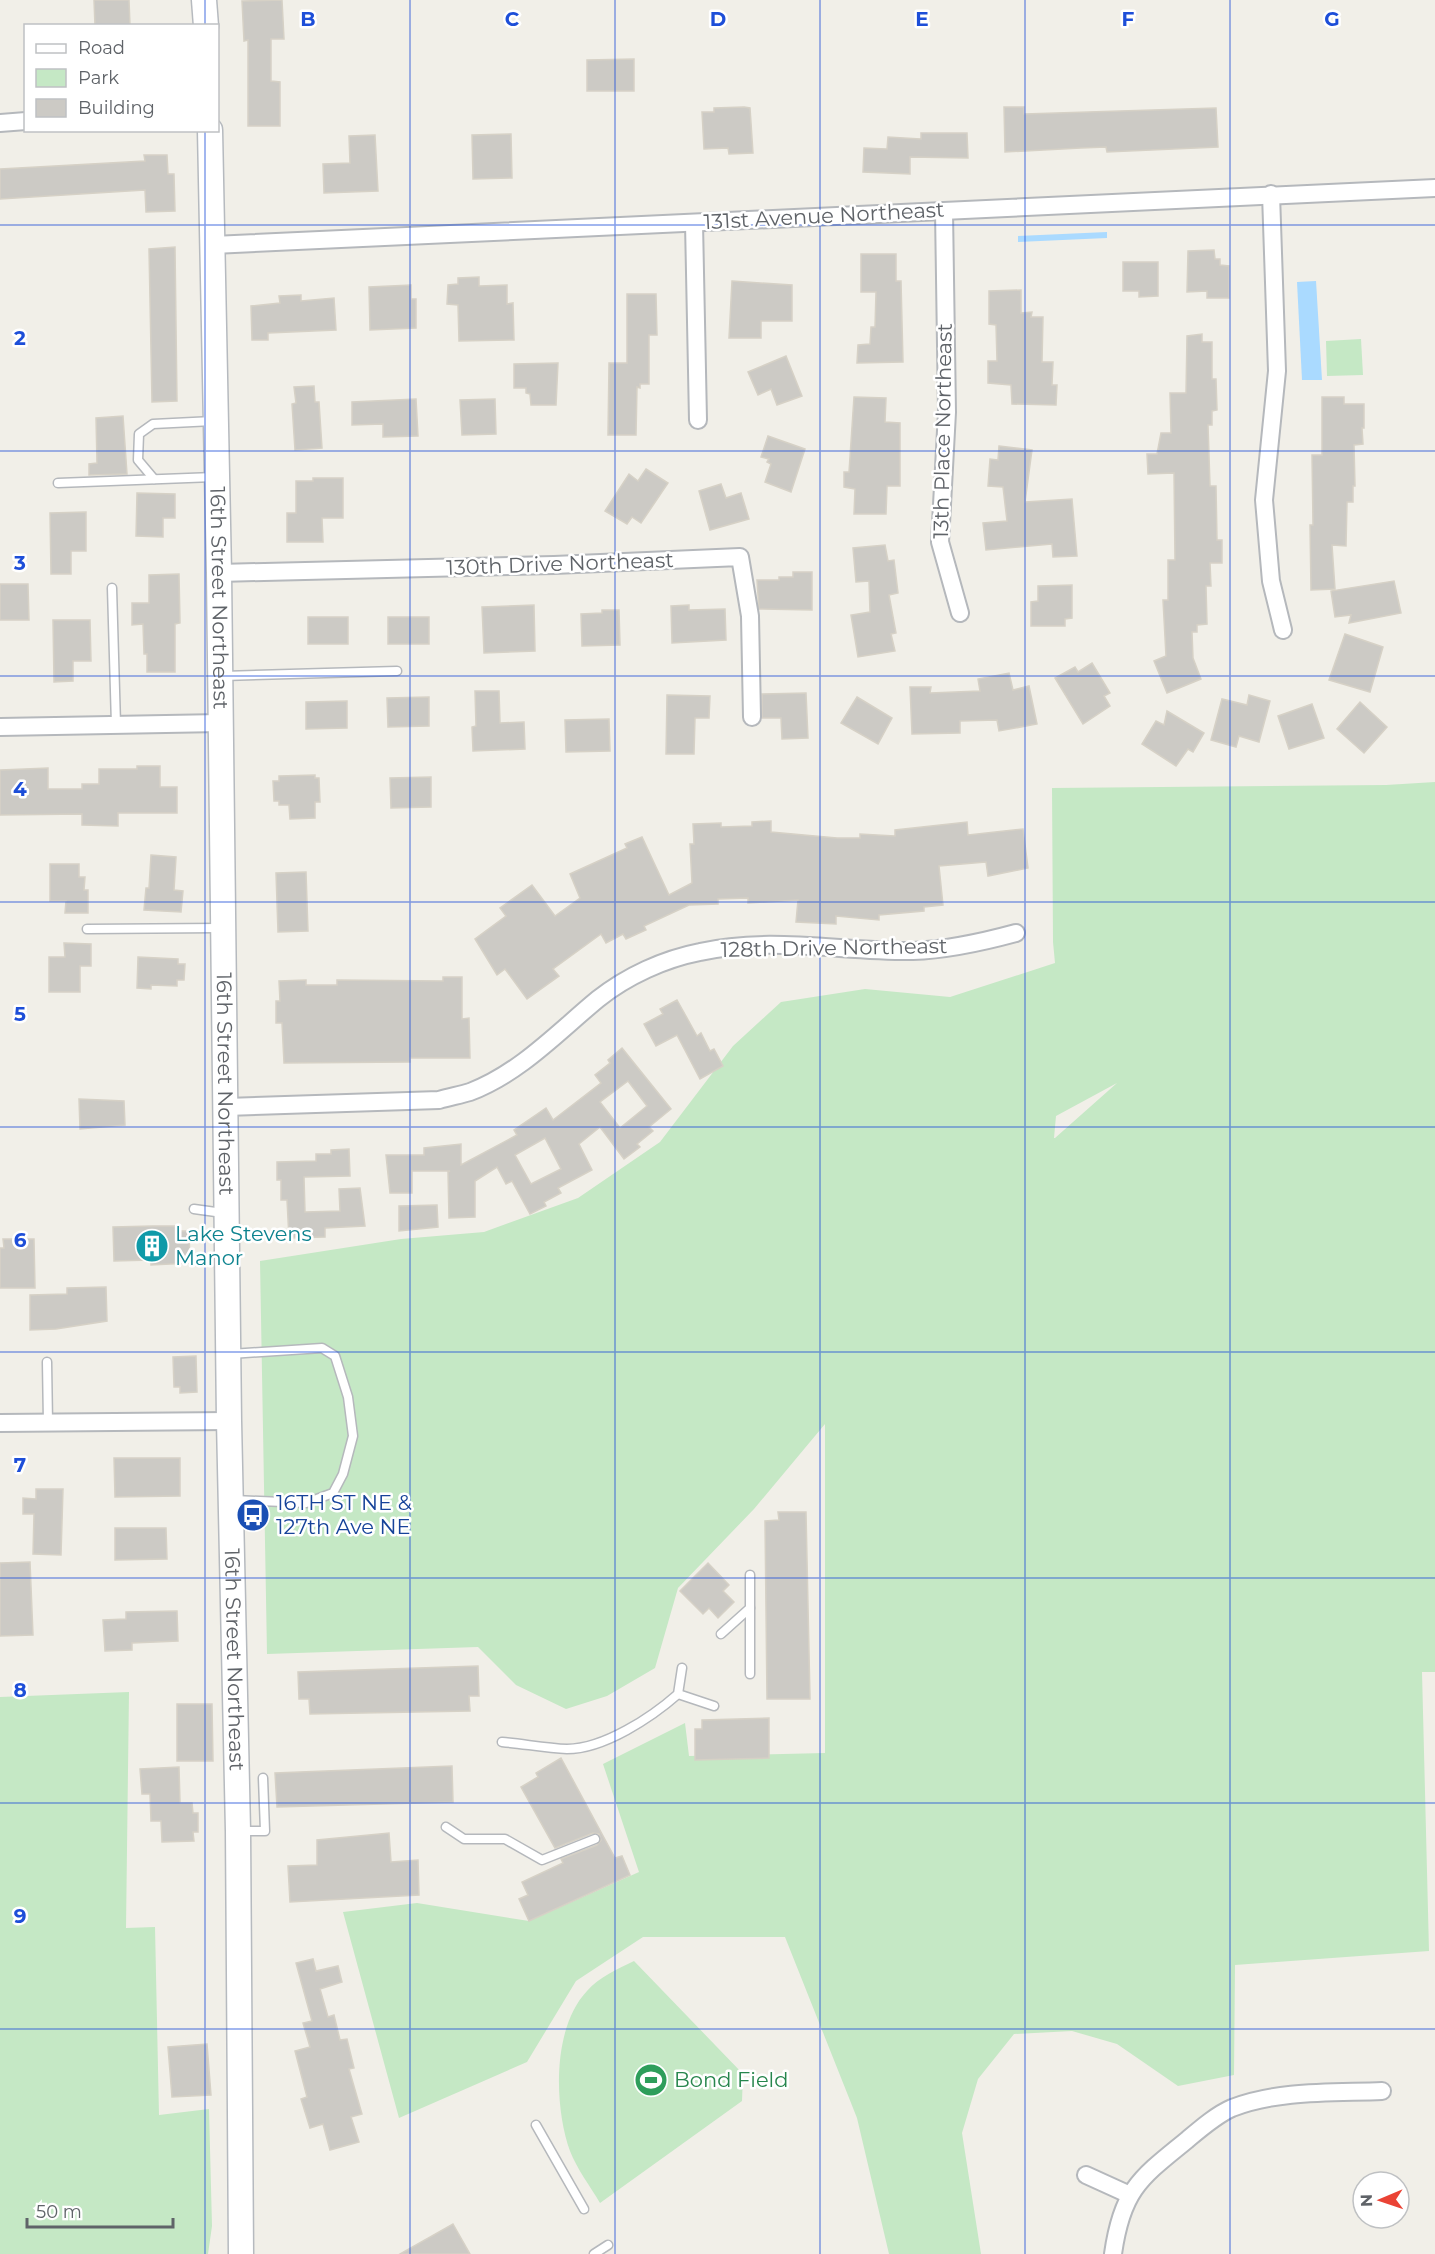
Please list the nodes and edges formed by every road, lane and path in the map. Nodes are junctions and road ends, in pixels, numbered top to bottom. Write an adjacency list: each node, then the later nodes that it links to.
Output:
1 (204, 0): 2 (street)
2 (206, 24)
3 (24, 121): 4 (street)
4 (0, 123)
5 (210, 132): 10 (street, 16th Street Northeast)
6 (1435, 188): 7 (street, 131st Avenue Northeast)
7 (1271, 194): 8 (street, 131st Avenue Northeast); 19 (street)
8 (944, 211): 9 (street, 131st Avenue Northeast); 18 (street, 13th Place Northeast)
9 (694, 223): 10 (street, 131st Avenue Northeast); 11 (street)
10 (213, 245): 12 (street, 16th Street Northeast)
11 (698, 420)
12 (216, 421): 13 (street, 16th Street Northeast); 14 (lane)
13 (217, 477): 14 (lane); 16 (street, 16th Street Northeast)
14 (154, 479): 15 (lane)
15 (58, 483)
16 (219, 573): 21 (street, 16th Street Northeast); 22 (street, 130th Drive Northeast)
17 (112, 588): 24 (lane)
18 (960, 613)
19 (1283, 630)
20 (397, 671): 21 (lane)
21 (220, 676): 23 (street, 16th Street Northeast)
22 (752, 717)
23 (220, 723): 24 (street); 27 (street, 16th Street Northeast)
24 (116, 725): 25 (street)
25 (0, 727)
26 (87, 928): 27 (lane)
27 (223, 928): 29 (street, 16th Street Northeast)
28 (1016, 933): 29 (street, 128th Drive Northeast)
29 (226, 1107): 31 (street, 16th Street Northeast)
30 (194, 1209): 31 (lane)
31 (227, 1213): 32 (street, 16th Street Northeast)
32 (228, 1354): 34 (street, 16th Street Northeast); 37 (lane)
33 (47, 1362): 36 (lane)
34 (229, 1421): 36 (street); 37 (street, 16th Street Northeast)
35 (0, 1423): 36 (street)
36 (48, 1423)
37 (231, 1499): 48 (street, 16th Street Northeast)
38 (750, 1575): 39 (lane)
39 (750, 1608): 40 (lane); 42 (lane)
40 (721, 1634)
41 (682, 1668): 43 (lane)
42 (750, 1674)
43 (678, 1694): 44 (lane); 45 (lane)
44 (714, 1706)
45 (502, 1742)
46 (263, 1778): 48 (lane)
47 (446, 1827): 49 (lane)
48 (238, 1832): 56 (street, 16th Street Northeast)
49 (596, 1839)
50 (1382, 2091): 53 (street)
51 (536, 2125): 54 (lane)
52 (1086, 2175): 53 (street)
53 (1130, 2195): 58 (street)
54 (584, 2209)
55 (608, 2245): 57 (lane)
56 (241, 2254)
57 (594, 2254)
58 (1113, 2254)

